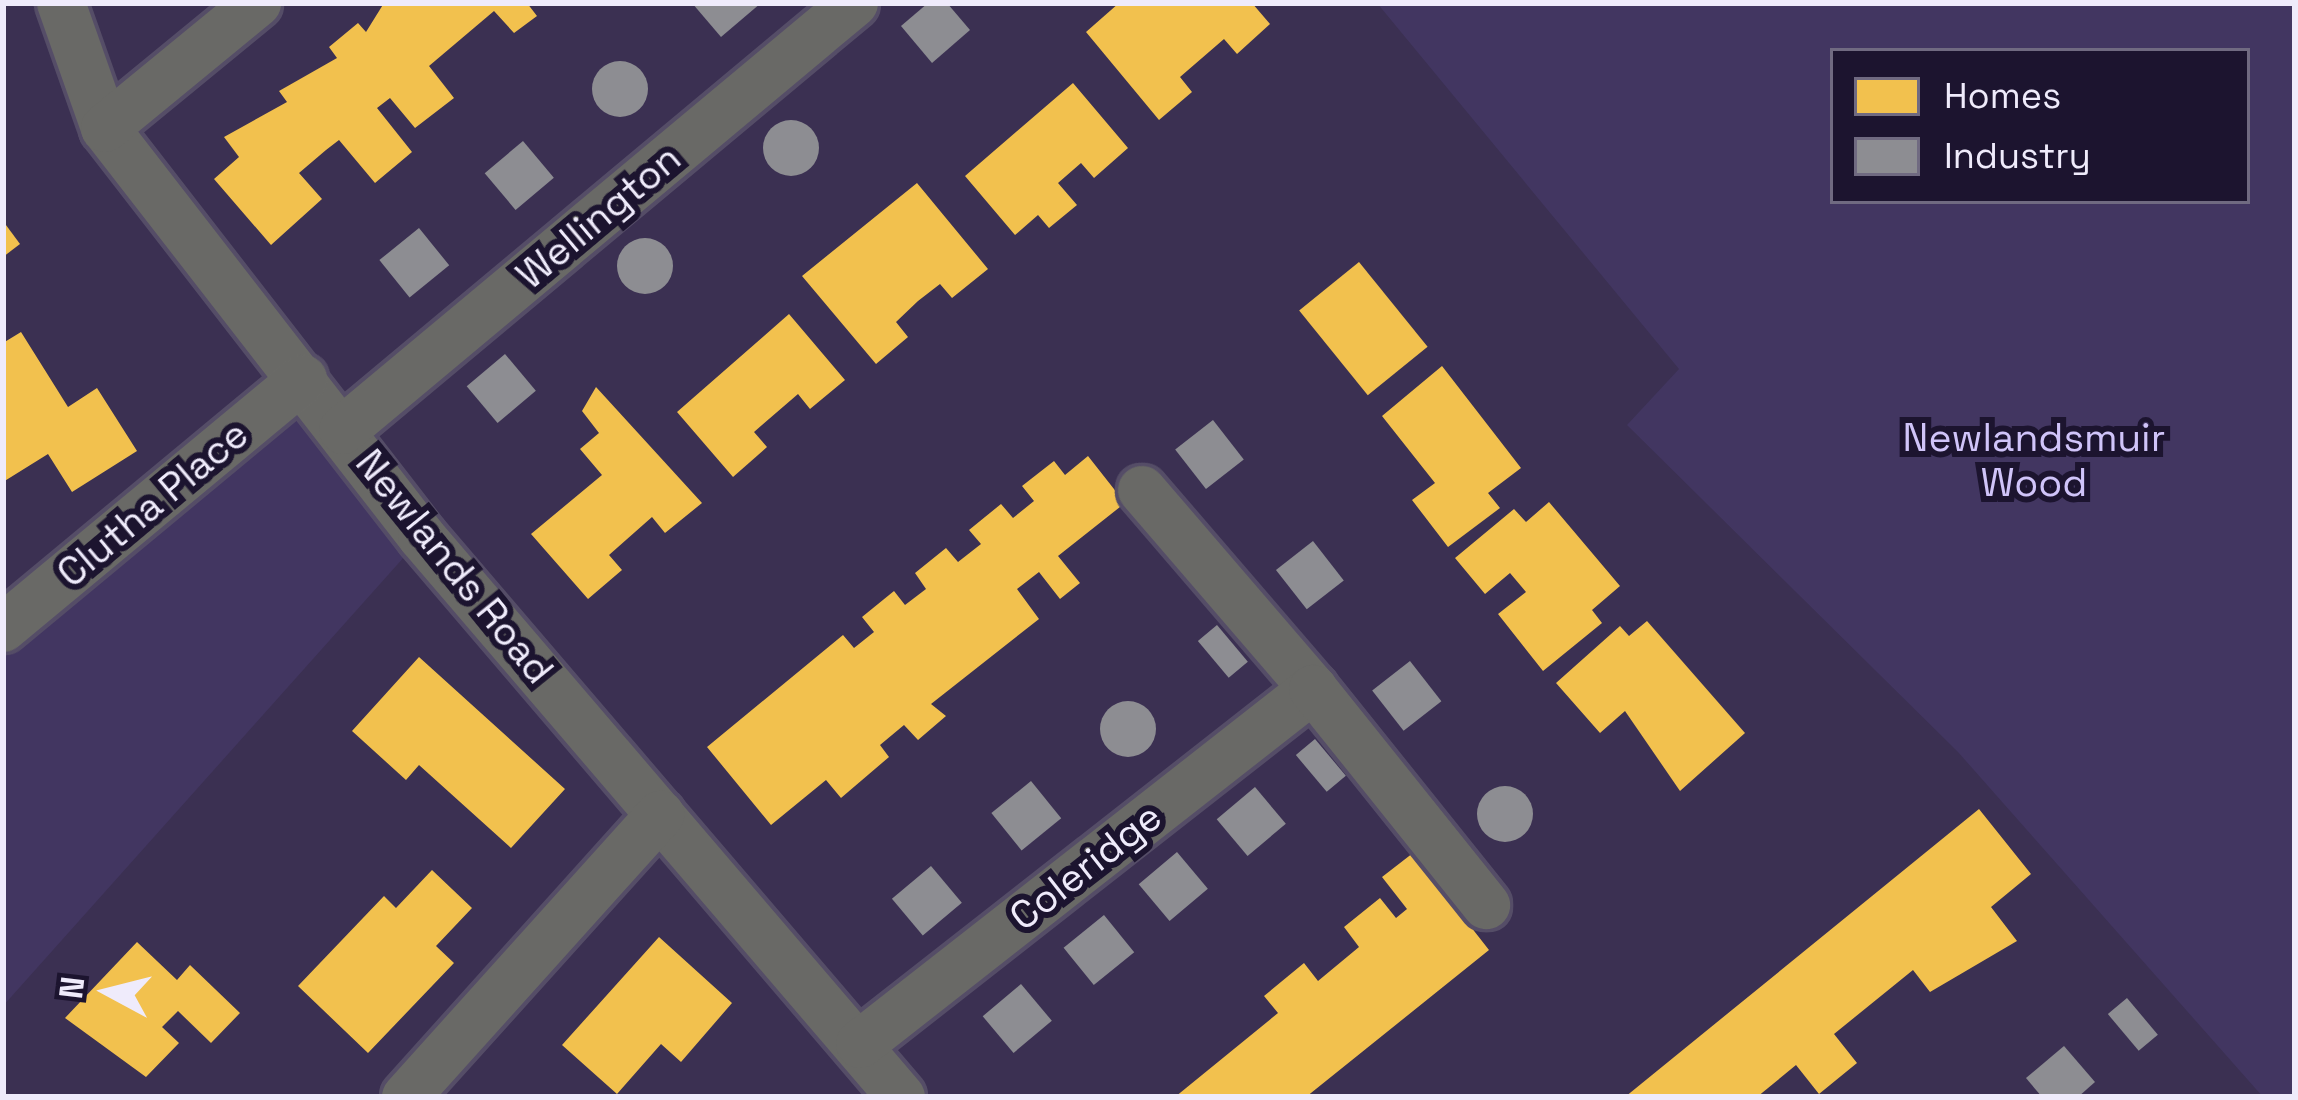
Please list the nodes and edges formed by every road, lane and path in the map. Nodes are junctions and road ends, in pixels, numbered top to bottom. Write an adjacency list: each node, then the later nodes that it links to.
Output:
1 (62, 3): 4 (street, Newlands Road)
2 (257, 3): 4 (street)
3 (854, 3): 6 (street, Wellington)
4 (105, 128): 5 (street, Newlands Road)
5 (303, 379): 6 (street, Newlands Road); 8 (street, Clutha Place)
6 (344, 430): 10 (street, Newlands Road)
7 (1142, 490): 9 (street)
8 (3, 628)
9 (1313, 689): 11 (street); 12 (street, Coleridge)
10 (661, 814): 12 (street, Newlands Road); 13 (street)
11 (1486, 905)
12 (860, 1044): 14 (street, Newlands Road)
13 (406, 1097)
14 (901, 1097)

